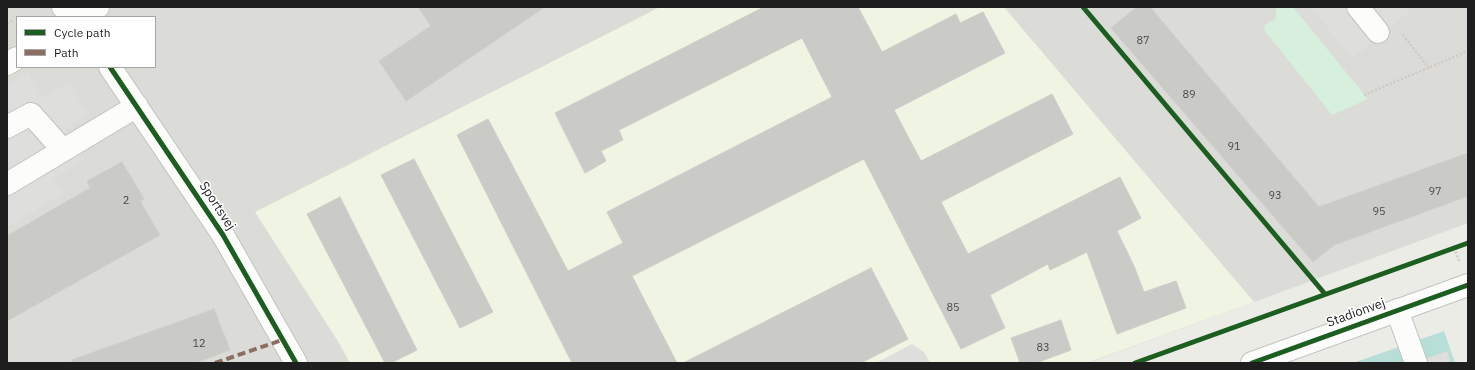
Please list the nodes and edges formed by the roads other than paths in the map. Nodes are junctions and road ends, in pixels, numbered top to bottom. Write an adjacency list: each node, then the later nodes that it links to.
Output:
1 (64, 7): 4 (street)
2 (98, 7): 5 (street)
3 (1358, 7): 6 (street)
4 (74, 16)
5 (84, 16)
6 (1378, 32)
7 (16, 59): 8 (street)
8 (7, 64)
9 (111, 68): 10 (street, Sportsvej)
10 (137, 106): 12 (street); 16 (street, Sportsvej)
11 (7, 127): 12 (street)
12 (63, 150): 13 (street)
13 (7, 184)
14 (1468, 285): 15 (street, Stadionvej)
15 (1398, 310): 17 (street, Stadionvej); 18 (street, Stadionvej)
16 (296, 363)
17 (1252, 363)
18 (1416, 363)

